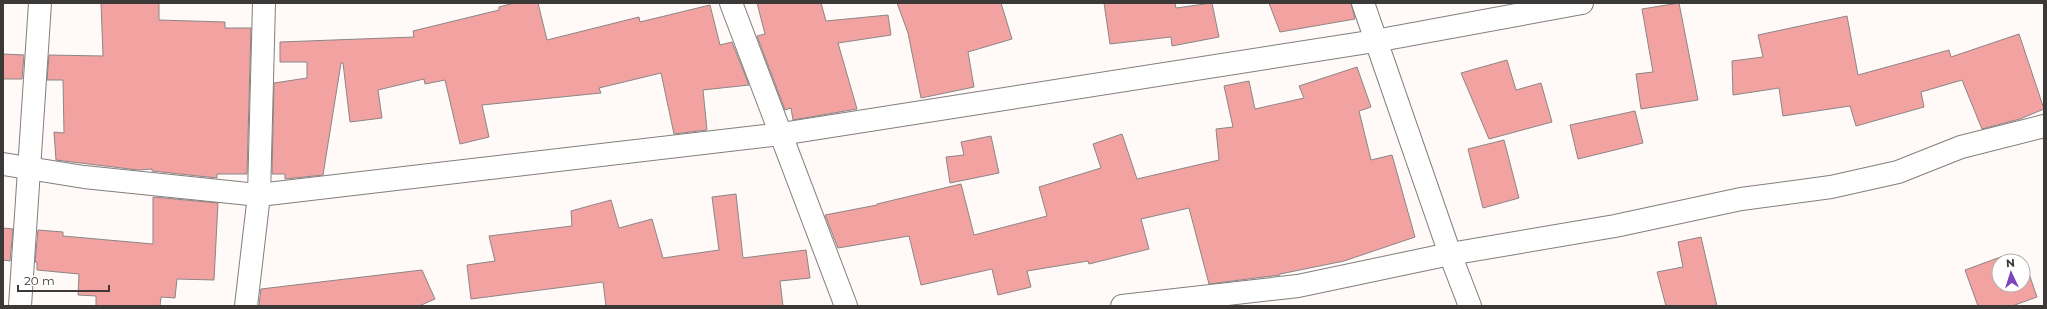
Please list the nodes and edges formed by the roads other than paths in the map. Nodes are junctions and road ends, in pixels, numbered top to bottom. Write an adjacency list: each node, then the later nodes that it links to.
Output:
1 (40, 3): 10 (street)
2 (264, 3): 11 (street)
3 (731, 3): 8 (street)
4 (1363, 3): 6 (street)
5 (1582, 3): 6 (street)
6 (1375, 41): 8 (street); 12 (street)
7 (2044, 126): 12 (street)
8 (781, 134): 11 (street); 15 (street)
9 (3, 164): 10 (street)
10 (29, 167): 11 (street); 13 (street)
11 (259, 195): 14 (street)
12 (1450, 254): 16 (street); 17 (street)
13 (20, 306)
14 (246, 306)
15 (846, 306)
16 (1122, 306)
17 (1470, 306)

